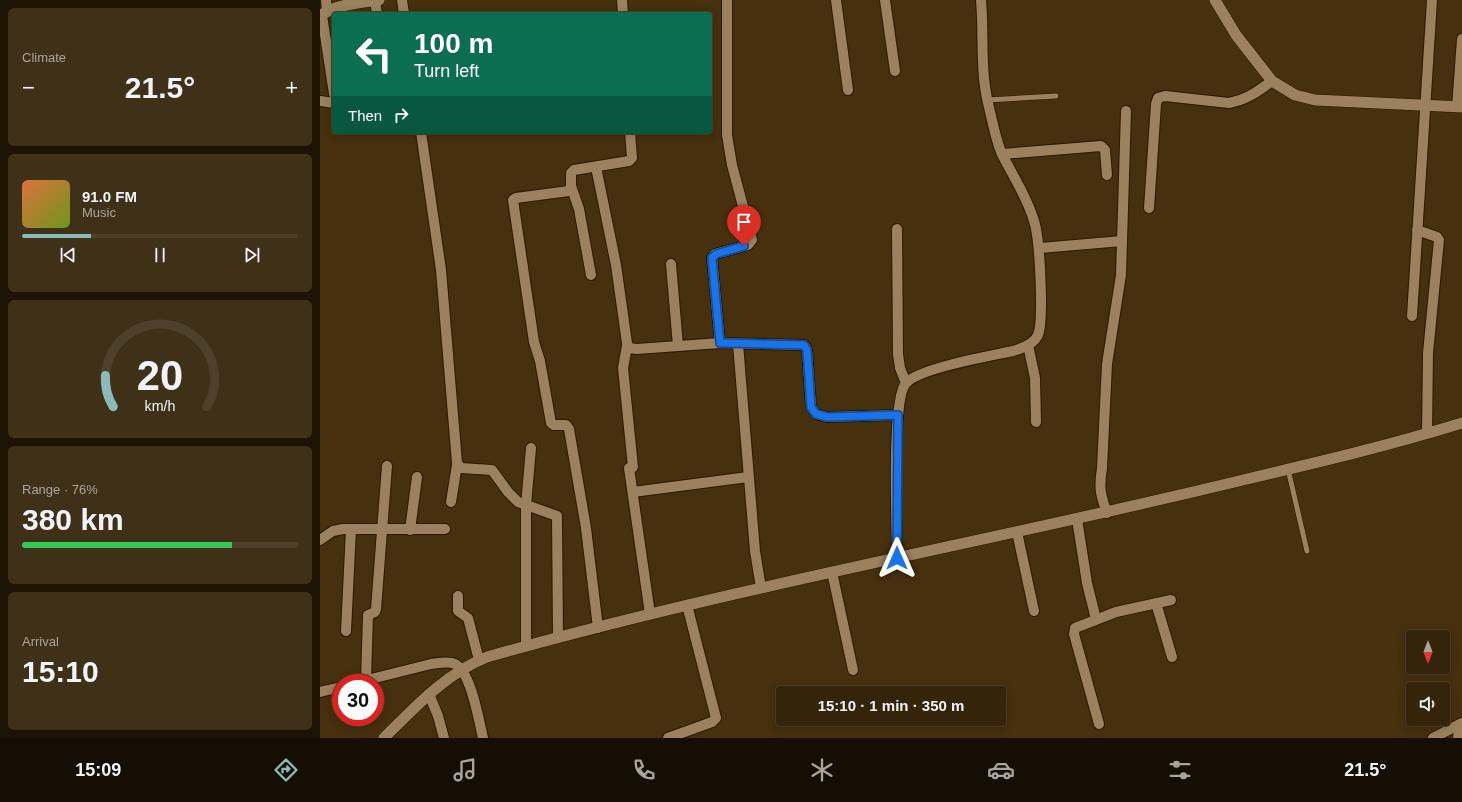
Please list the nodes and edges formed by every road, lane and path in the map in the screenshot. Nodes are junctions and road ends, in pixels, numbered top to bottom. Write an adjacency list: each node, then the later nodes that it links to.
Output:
1 (377, 0): 10 (street); 12 (street)
2 (402, 0): 13 (street)
3 (622, 0): 14 (street)
4 (727, 0): 41 (street)
5 (836, 0): 19 (street)
6 (885, 0): 16 (street)
7 (981, 0): 21 (street)
8 (1215, 0): 18 (street)
9 (1432, 0): 24 (street)
10 (349, 10): 11 (street)
11 (324, 11): 17 (street)
12 (377, 12)
13 (404, 12)
14 (623, 12)
15 (1462, 39): 25 (street)
16 (896, 71)
17 (332, 77)
18 (1272, 81): 24 (street); 33 (street)
19 (848, 90)
20 (1056, 96): 21 (lane)
21 (987, 100): 29 (street)
22 (320, 101): 23 (street)
23 (332, 103)
24 (1426, 106): 25 (street); 35 (street)
25 (1460, 107)
26 (1126, 111): 36 (street)
27 (421, 134): 52 (street)
28 (630, 134): 30 (street)
29 (1002, 154): 31 (street); 37 (street)
30 (596, 167): 32 (street); 44 (street)
31 (1107, 175)
32 (571, 186): 39 (street); 79 (street)
33 (1149, 208)
34 (897, 229): 46 (street)
35 (1418, 230): 40 (street); 50 (street)
36 (1122, 241): 37 (street); 60 (street)
37 (1040, 248): 43 (street)
38 (671, 264): 45 (street)
39 (591, 275)
40 (1412, 316)
41 (720, 343): 42 (street); 45 (street)
42 (738, 344): 47 (street); 56 (street)
43 (1028, 345): 46 (street); 48 (street)
44 (627, 346): 45 (street); 57 (street)
45 (678, 346)
46 (906, 383): 47 (street)
47 (898, 415): 69 (street)
48 (1036, 422)
49 (1462, 423): 50 (street)
50 (1427, 434): 54 (street)
51 (531, 448): 59 (street)
52 (457, 465): 58 (street); 59 (street)
53 (387, 466): 63 (street)
54 (1288, 469): 60 (street); 68 (lane)
55 (417, 477): 64 (street)
56 (748, 477): 57 (street); 71 (street)
57 (633, 492): 77 (street)
58 (451, 502)
59 (526, 505): 81 (street); 82 (street)
60 (1107, 513): 61 (street)
61 (1077, 519): 66 (street); 78 (street)
62 (351, 530): 63 (street); 67 (street); 80 (street)
63 (383, 530): 64 (street); 87 (street)
64 (410, 530): 65 (street)
65 (445, 530)
66 (1017, 532): 69 (street); 76 (street)
67 (320, 540)
68 (1307, 551)
69 (897, 558): 70 (street)
70 (832, 572): 71 (street); 86 (street)
71 (761, 588): 75 (street)
72 (458, 596): 84 (street)
73 (1171, 600): 74 (street)
74 (1156, 603): 78 (street); 83 (street)
75 (687, 605): 77 (street); 97 (street)
76 (1034, 611)
77 (650, 614): 79 (street)
78 (1096, 620): 92 (street)
79 (598, 628): 81 (street)
80 (346, 631)
81 (558, 638): 82 (street)
82 (526, 646): 84 (street)
83 (1172, 657)
84 (479, 660): 85 (street)
85 (462, 668): 88 (street); 91 (street); 96 (street)
86 (853, 670)
87 (366, 674)
88 (384, 676)
89 (332, 689): 90 (street)
90 (320, 692)
91 (430, 694): 94 (street); 95 (street)
92 (1099, 724)
93 (1461, 724): 98 (street); 99 (street)
94 (384, 738)
95 (444, 738)
96 (483, 738)
97 (668, 738)
98 (1433, 738)
99 (1458, 738)

